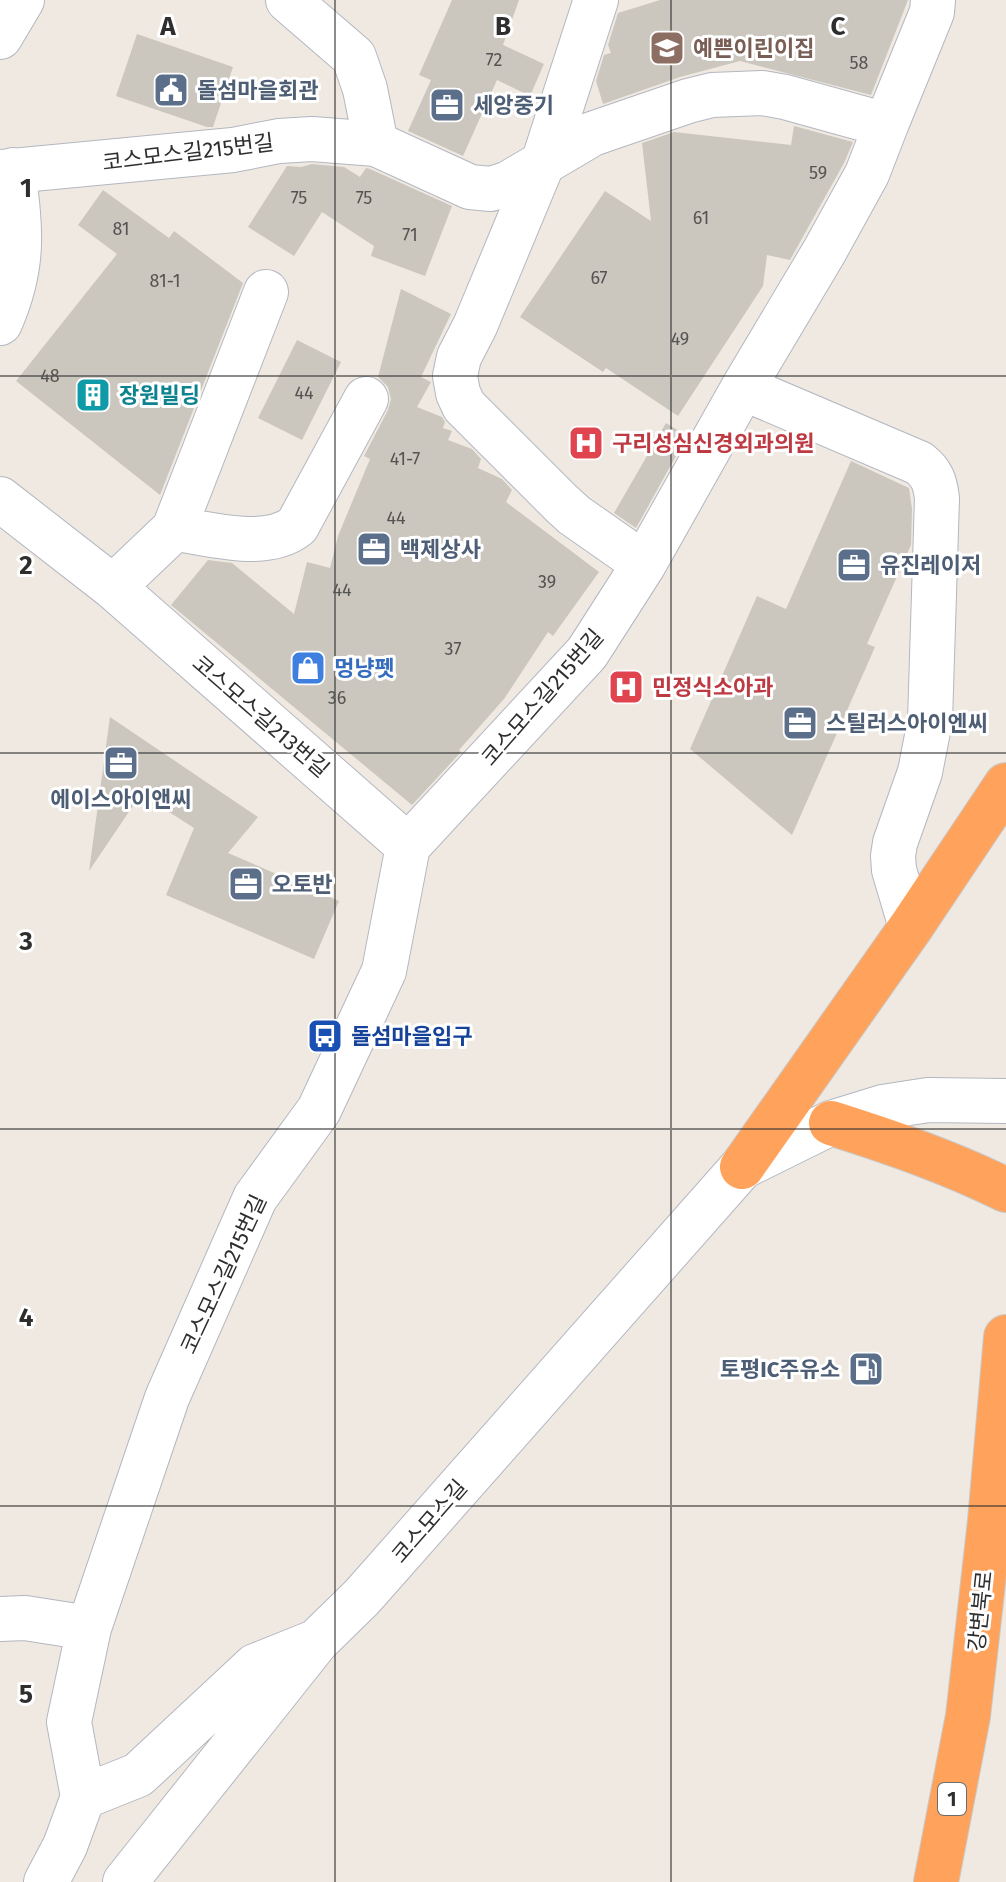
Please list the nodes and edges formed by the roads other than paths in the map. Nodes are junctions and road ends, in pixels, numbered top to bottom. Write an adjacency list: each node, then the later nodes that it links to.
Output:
1 (22, 0): 5 (street)
2 (288, 0): 7 (street)
3 (596, 0): 8 (street)
4 (933, 0): 6 (street, 코스모스길215번길)
5 (0, 37)
6 (886, 125): 8 (street, 코스모스길215번길); 12 (street, 코스모스길215번길)
7 (376, 144): 8 (street, 코스모스길215번길); 9 (street, 코스모스길215번길)
8 (544, 160): 16 (street)
9 (6, 171): 11 (street)
10 (266, 292): 15 (street)
11 (0, 323)
12 (743, 388): 16 (street, 코스모스길215번길); 20 (street)
13 (366, 399): 15 (street)
14 (0, 499): 17 (street, 코스모스길213번길)
15 (174, 529): 17 (street)
16 (644, 564): 19 (street, 코스모스길215번길)
17 (113, 587): 19 (street, 코스모스길213번길)
18 (1006, 785): 20 (highway)
19 (408, 846): 27 (street, 코스모스길215번길)
20 (911, 927): 23 (highway)
21 (1006, 1101): 22 (street)
22 (831, 1123): 23 (street); 24 (highway)
23 (742, 1167): 28 (street, 코스모스길)
24 (1006, 1190)
25 (1006, 1337): 32 (highway, 강변북로 / 1)
26 (0, 1619): 27 (street)
27 (89, 1628): 29 (street, 코스모스길215번길)
28 (317, 1641): 29 (street); 31 (street, 코스모스길)
29 (83, 1797): 30 (street)
30 (46, 1882)
31 (125, 1882)
32 (936, 1882)

